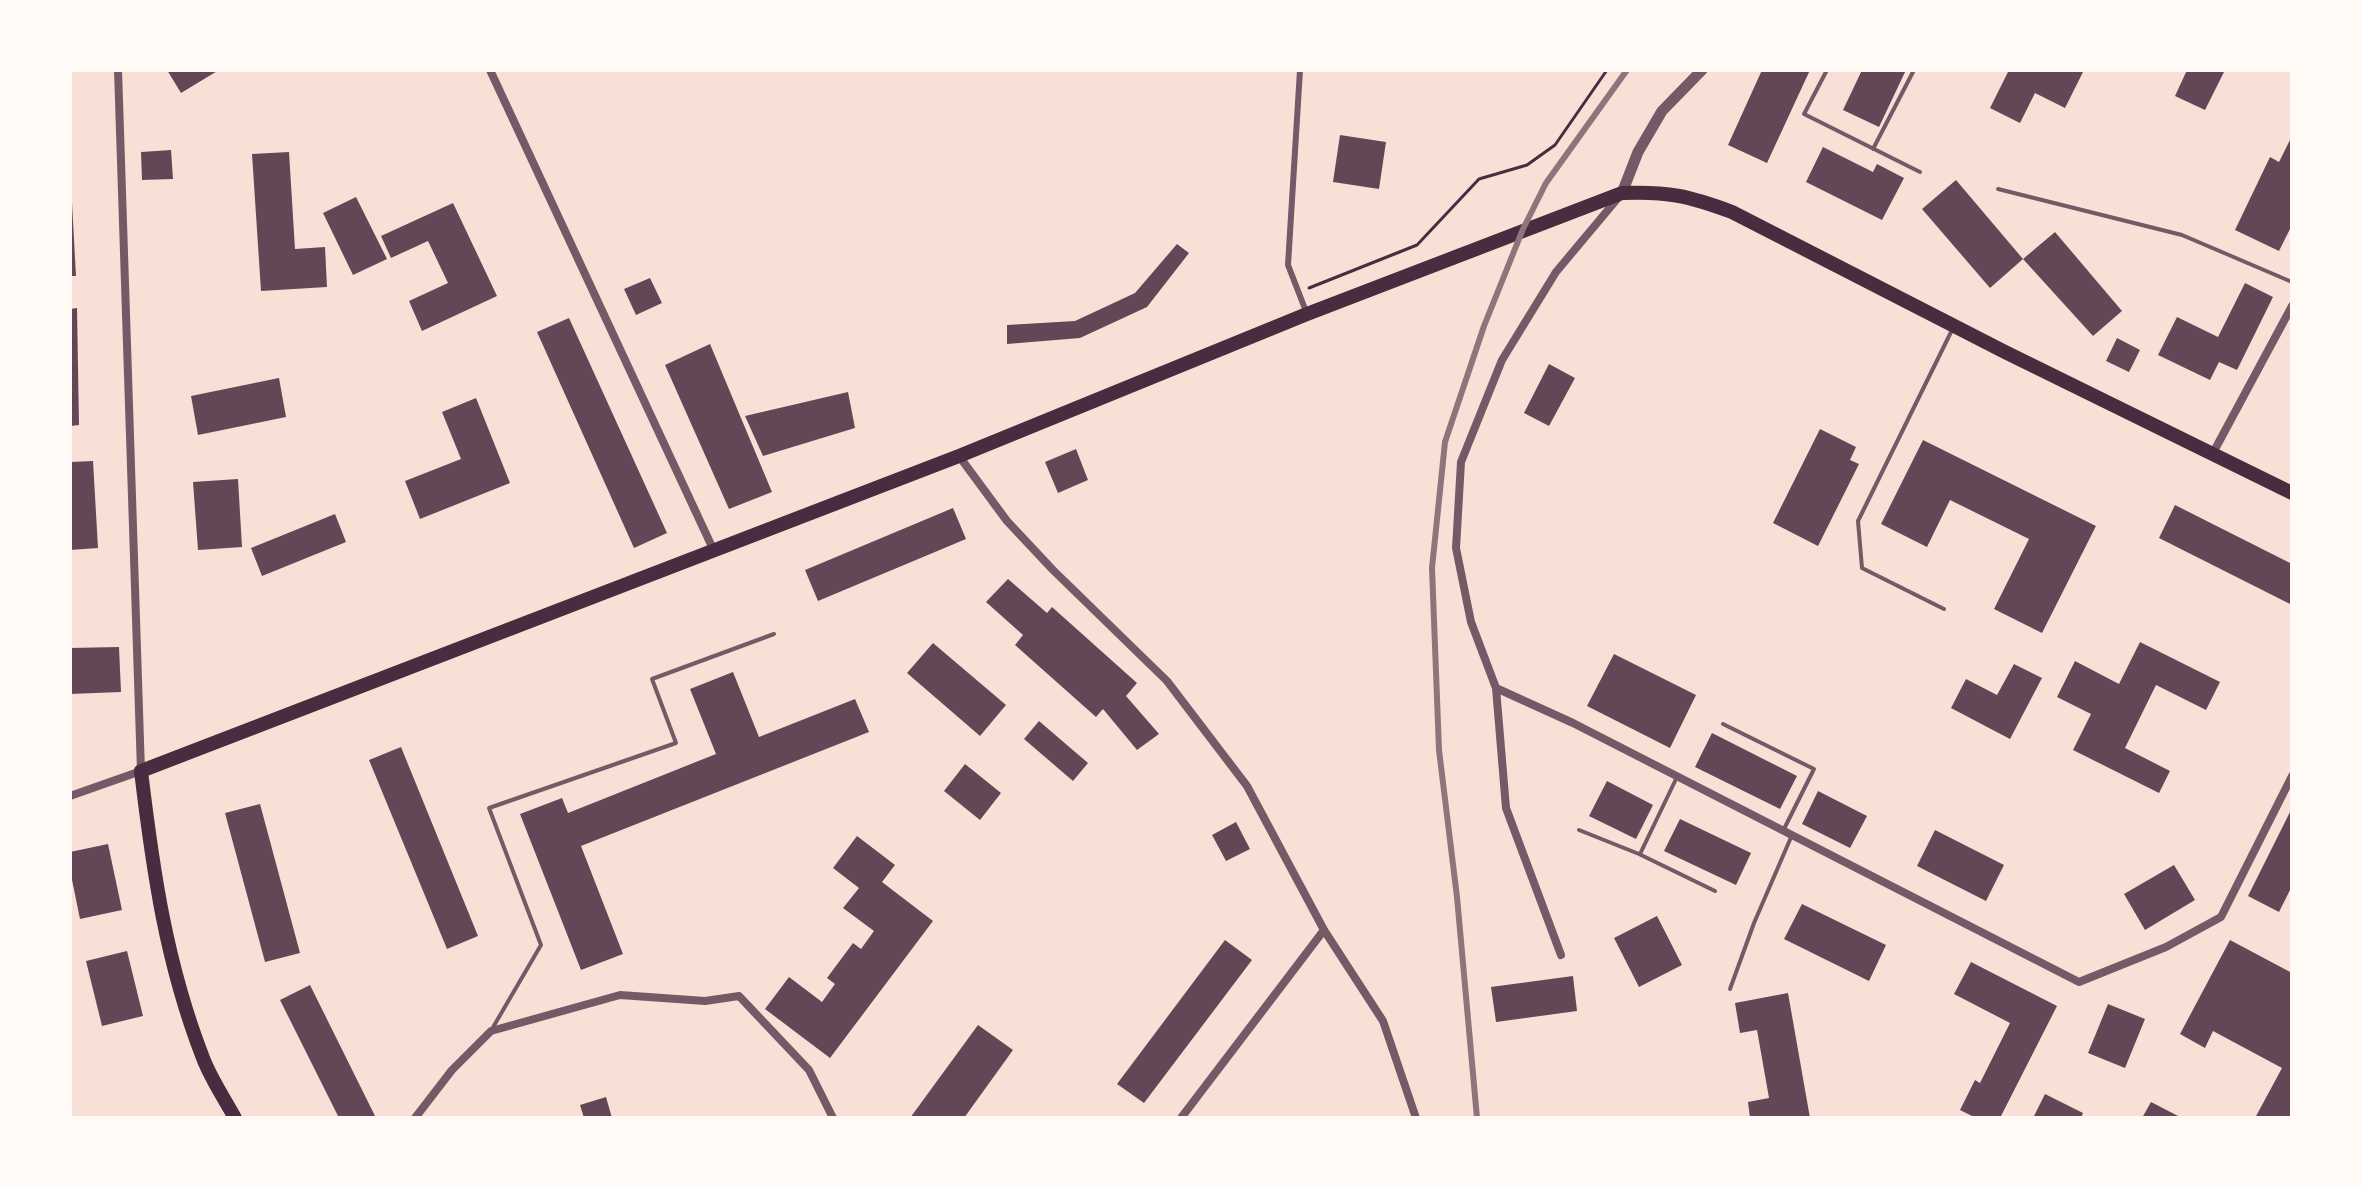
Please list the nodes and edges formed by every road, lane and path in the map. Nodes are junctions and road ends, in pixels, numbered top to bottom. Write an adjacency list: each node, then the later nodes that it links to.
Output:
1 (118, 70): 25 (street)
2 (490, 70): 20 (street)
3 (1300, 70): 13 (street)
4 (1607, 70): 13 (path)
5 (1702, 70): 11 (street)
6 (1827, 70): 8 (lane)
7 (1914, 70): 8 (lane)
8 (1873, 149): 9 (lane)
9 (1920, 172)
10 (1998, 189): 12 (lane)
11 (1622, 193): 15 (main road); 16 (main road); 23 (street)
12 (2292, 282)
13 (1298, 292): 15 (street)
14 (2292, 306): 17 (street)
15 (1307, 314): 18 (main road)
16 (1954, 326): 17 (main road); 21 (lane)
17 (2213, 453): 19 (main road)
18 (959, 456): 20 (main road); 34 (street)
19 (2292, 493)
20 (714, 551): 25 (main road)
21 (1944, 609)
22 (774, 634): 37 (lane)
23 (1496, 688): 27 (street); 35 (street)
24 (1723, 724): 30 (lane)
25 (141, 771): 28 (street); 38 (main road)
26 (2292, 776): 31 (street)
27 (1677, 777): 30 (street); 32 (lane)
28 (70, 796)
29 (1579, 830): 32 (lane)
30 (1783, 831): 31 (street)
31 (1792, 835): 36 (lane)
32 (1639, 854): 33 (lane)
33 (1715, 891)
34 (1324, 930): 41 (street); 42 (street)
35 (1561, 955)
36 (1730, 989)
37 (491, 1031): 39 (street); 40 (street)
38 (235, 1118)
39 (415, 1118)
40 (833, 1118)
41 (1181, 1118)
42 (1416, 1118)

